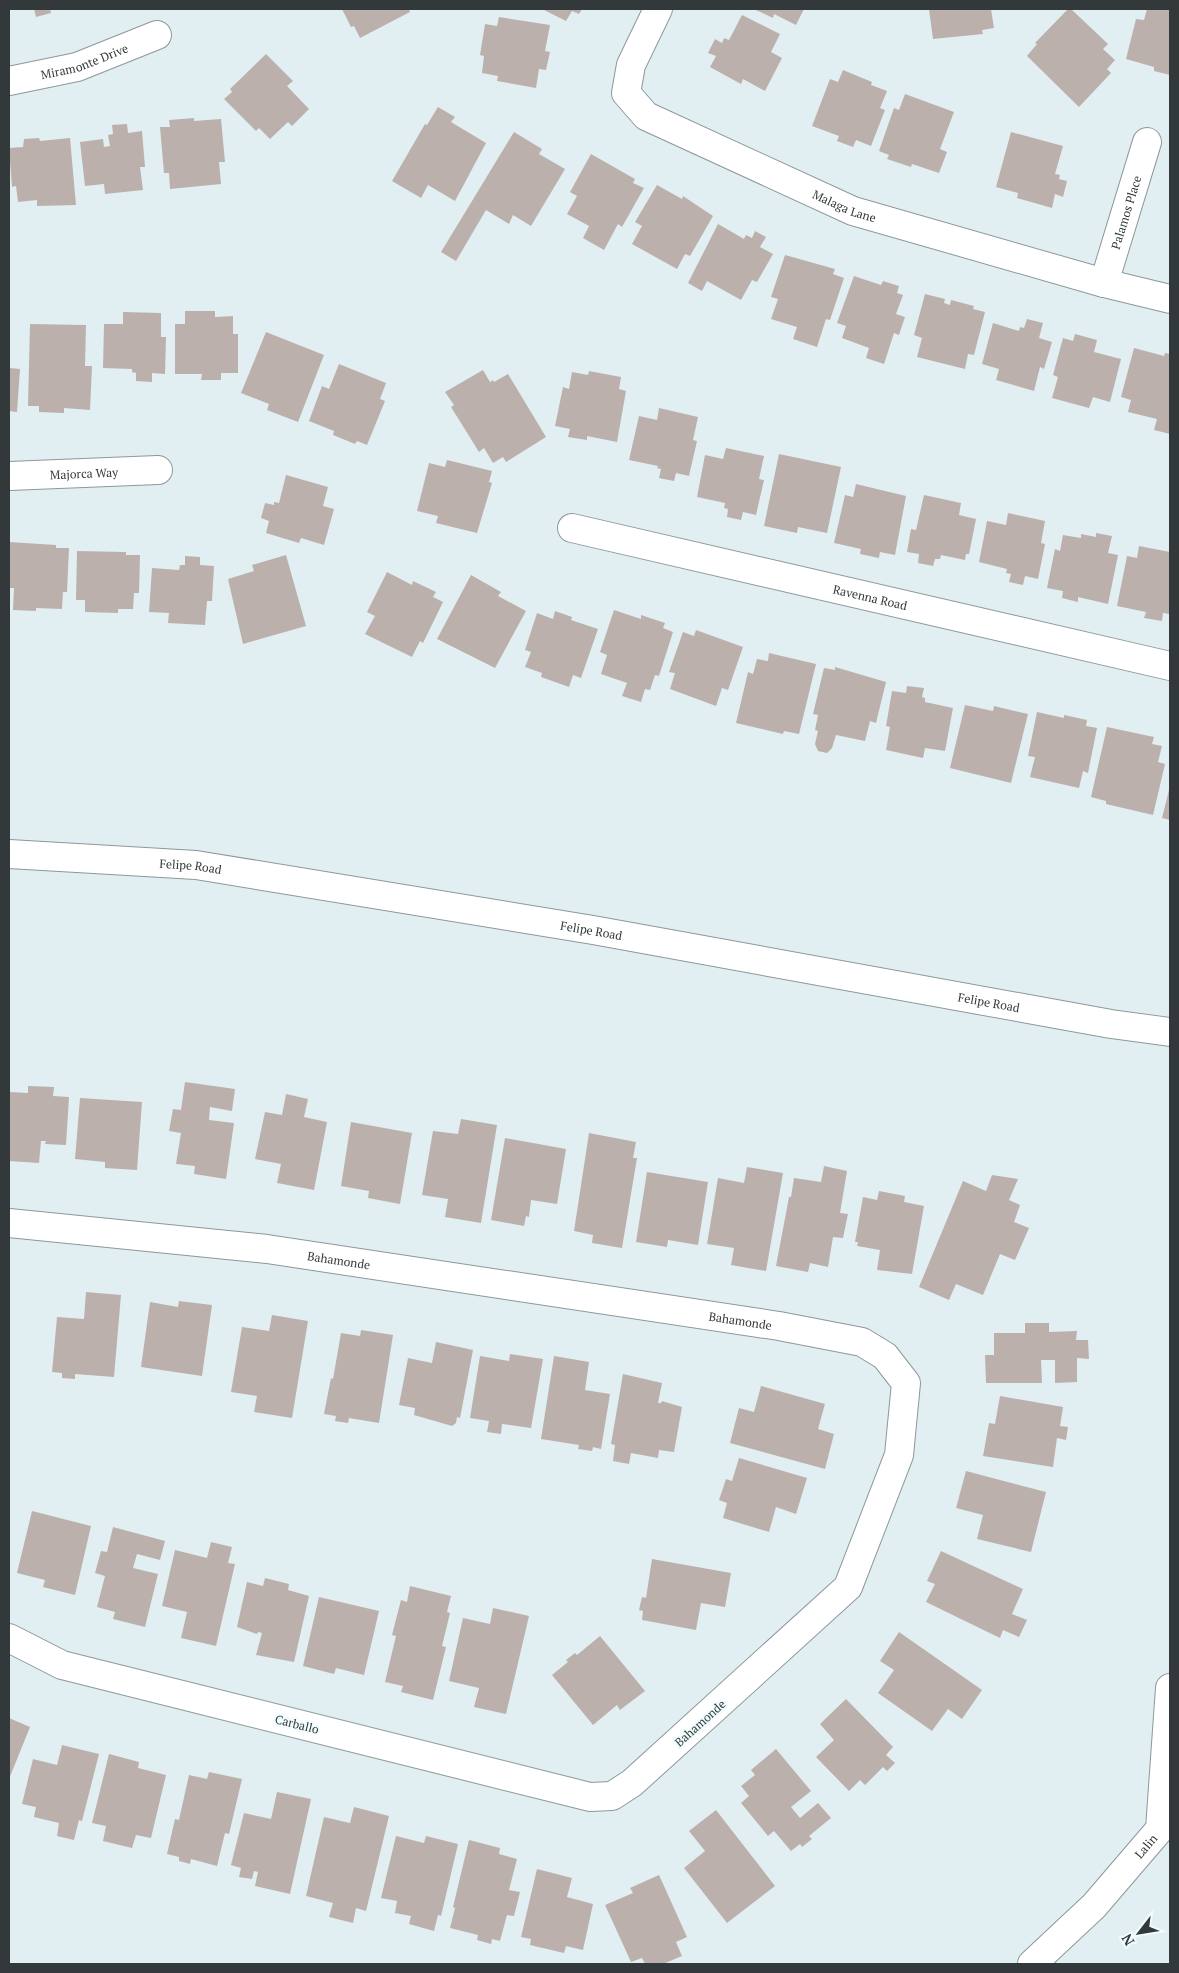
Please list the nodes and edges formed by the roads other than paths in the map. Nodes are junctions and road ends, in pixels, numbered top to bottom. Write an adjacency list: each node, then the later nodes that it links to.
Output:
1 (658, 9): 5 (street, Malaga Lane)
2 (157, 35): 3 (street, Miramonte Drive)
3 (9, 81)
4 (1147, 142): 5 (street, Palamos Place)
5 (1104, 283): 6 (street, Malaga Lane)
6 (1170, 299)
7 (158, 470): 8 (street, Majorca Way)
8 (9, 476)
9 (572, 528): 10 (street, Ravenna Road)
10 (1170, 666)
11 (9, 854): 12 (street, Felipe Road)
12 (1170, 1032)
13 (9, 1223): 16 (street, Bahamonde)
14 (9, 1638): 16 (street, Carballo)
15 (1170, 1688): 17 (street, Lalin)
16 (590, 1797)
17 (1165, 1830): 18 (street, Lalin)
18 (1032, 1964)

